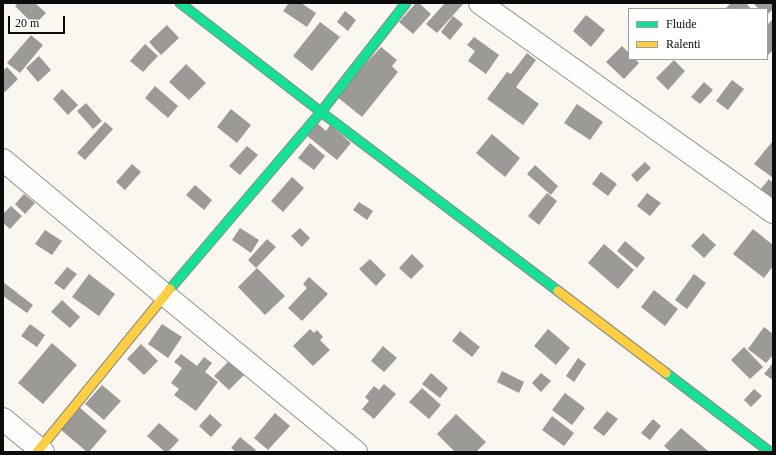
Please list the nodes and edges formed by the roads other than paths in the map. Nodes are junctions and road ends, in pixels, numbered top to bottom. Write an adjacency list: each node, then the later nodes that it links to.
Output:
1 (180, 3): 4 (street)
2 (406, 3): 4 (street)
3 (480, 3): 6 (street)
4 (321, 112): 7 (street); 11 (street)
5 (3, 160): 7 (street)
6 (773, 212)
7 (165, 295): 9 (street); 10 (street)
8 (3, 419): 9 (street)
9 (40, 451)
10 (356, 452)
11 (770, 452)

